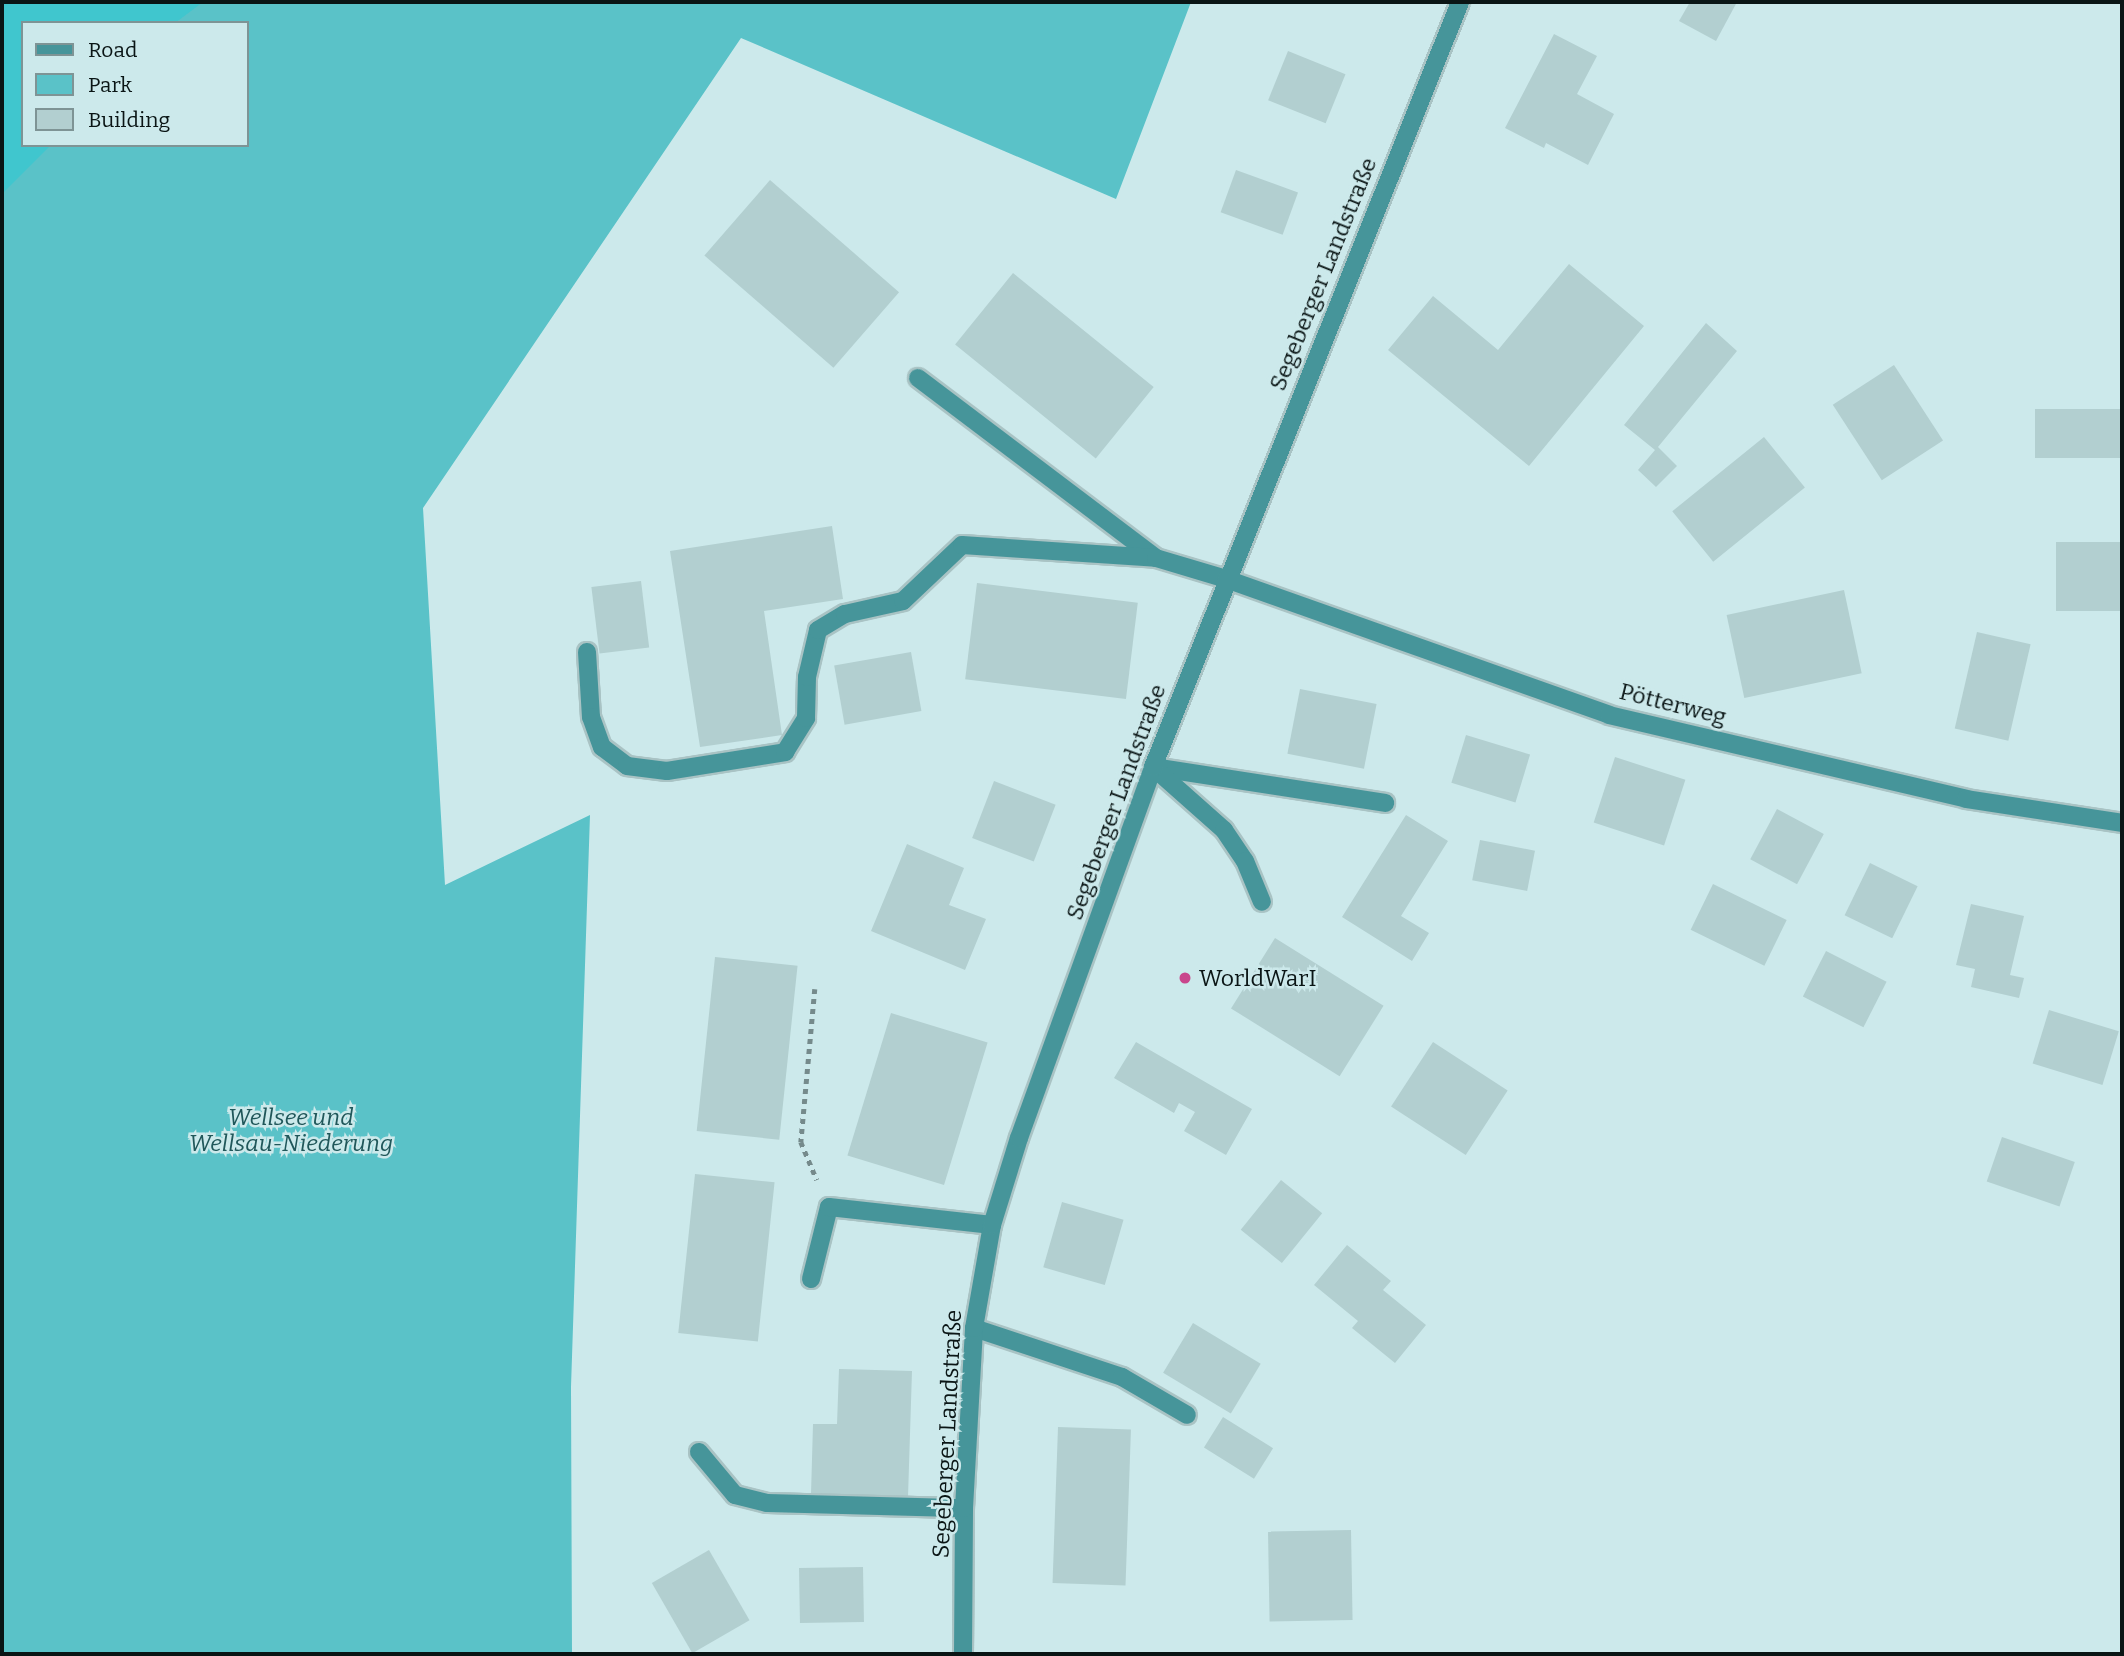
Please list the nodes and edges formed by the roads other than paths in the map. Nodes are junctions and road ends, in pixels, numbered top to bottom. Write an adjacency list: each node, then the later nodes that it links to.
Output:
1 (1460, 2): 4 (street, Segeberger Landstraße)
2 (918, 378): 3 (street)
3 (1156, 558): 4 (street, Pötterweg); 5 (street)
4 (1226, 579): 6 (street, Segeberger Landstraße); 8 (street, Pötterweg)
5 (587, 652)
6 (1153, 767): 7 (street); 9 (street); 10 (street, Segeberger Landstraße)
7 (1385, 803)
8 (2122, 823)
9 (1262, 902)
10 (992, 1225): 11 (street); 12 (street, Segeberger Landstraße)
11 (811, 1279)
12 (974, 1328): 13 (street); 15 (street, Segeberger Landstraße)
13 (1186, 1415)
14 (699, 1452): 15 (street)
15 (964, 1508): 16 (street, Segeberger Landstraße)
16 (964, 1654)

